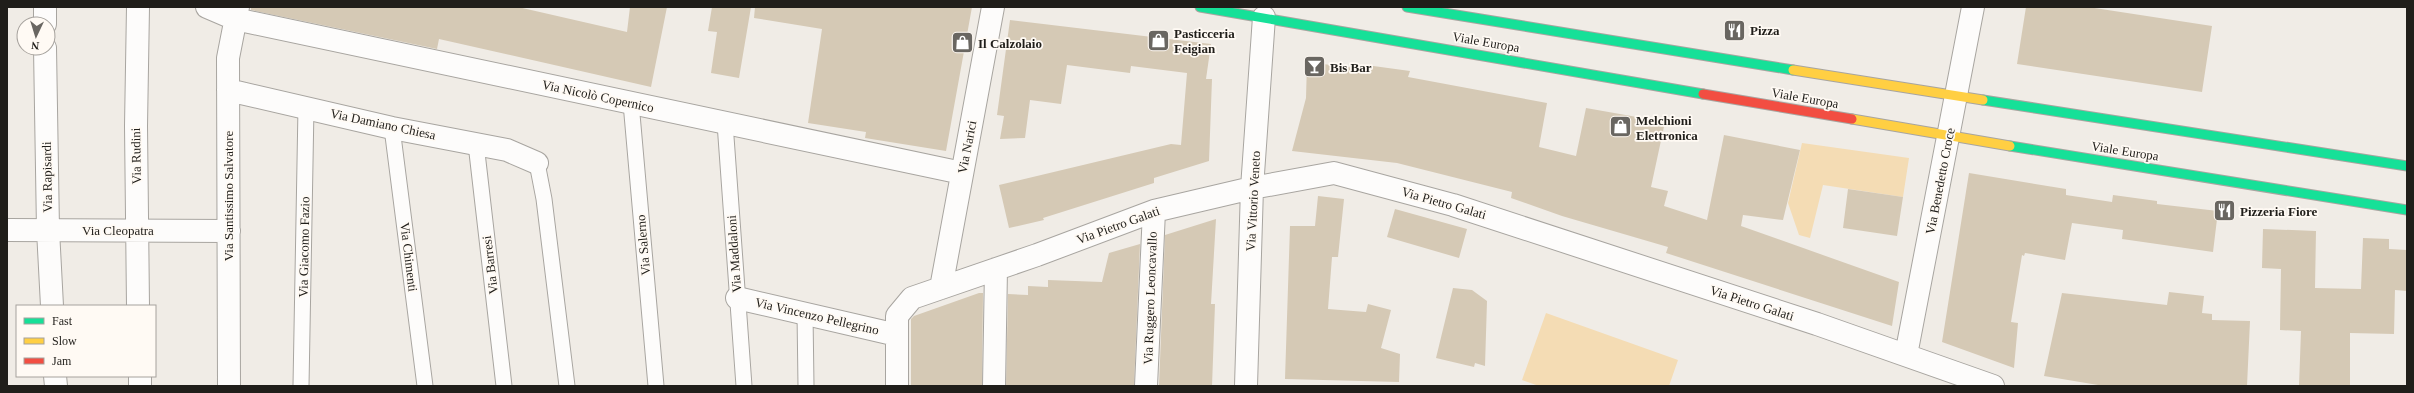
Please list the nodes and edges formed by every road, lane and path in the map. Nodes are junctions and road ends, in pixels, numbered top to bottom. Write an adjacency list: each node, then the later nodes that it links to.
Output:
1 (138, 7): 26 (street, Via Rudini)
2 (208, 7): 7 (street, Via Nicolò Copernico)
3 (993, 7): 20 (street, Via Narici)
4 (1200, 7): 8 (street, Viale Europa)
5 (1407, 7): 11 (street, Viale Europa)
6 (1973, 7): 11 (street, Via Benedetto Croce)
7 (236, 13): 10 (street, Via Santissimo Salvatore); 12 (street, Via Nicolò Copernico)
8 (1264, 17): 16 (street, Viale Europa); 21 (street, Via Vittorio Veneto)
9 (45, 56): 25 (street, Via Rapisardi)
10 (228, 90): 13 (street, Via Damiano Chiesa); 27 (street, Via Santissimo Salvatore)
11 (1956, 96): 16 (street, Via Benedetto Croce); 19 (street, Viale Europa)
12 (630, 103): 14 (street, Via Nicolò Copernico); 41 (lane, Via Salerno)
13 (306, 108): 15 (street, Via Damiano Chiesa); 37 (lane, Via Giacomo Fazio)
14 (725, 123): 20 (street, Via Nicolò Copernico); 30 (lane, Via Maddaloni)
15 (392, 128): 17 (street, Via Damiano Chiesa); 38 (lane, Via Chimenti)
16 (1948, 136): 22 (street, Viale Europa); 35 (street, Via Benedetto Croce)
17 (476, 144): 18 (street, Via Damiano Chiesa); 39 (lane, Via Barresi)
18 (537, 163): 40 (lane)
19 (2407, 166)
20 (962, 173): 29 (street, Via Narici)
21 (1252, 188): 23 (street, Via Pietro Galati); 35 (street, Via Pietro Galati); 47 (street, Via Vittorio Veneto)
22 (2407, 210)
23 (1154, 211): 28 (street, Via Pietro Galati); 46 (street, Via Ruggero Leoncavallo)
24 (7, 230): 25 (street, Via Cleopatra)
25 (48, 230): 26 (street, Via Cleopatra); 31 (street, Via Rapisardi)
26 (137, 230): 27 (street, Via Cleopatra); 32 (street, Via Rudini)
27 (228, 231): 36 (street, Via Santissimo Salvatore)
28 (996, 269): 29 (street, Via Pietro Galati); 45 (street)
29 (941, 288): 34 (street, Via Pietro Galati)
30 (738, 298): 33 (street, Via Vincenzo Pellegrino); 42 (lane, Via Maddaloni)
31 (52, 305)
32 (138, 305)
33 (805, 313): 34 (street, Via Vincenzo Pellegrino); 43 (lane)
34 (897, 326): 44 (street)
35 (1906, 355): 48 (street, Via Pietro Galati)
36 (229, 386)
37 (301, 386)
38 (426, 386)
39 (504, 386)
40 (567, 386)
41 (656, 386)
42 (744, 386)
43 (806, 386)
44 (897, 386)
45 (994, 386)
46 (1146, 386)
47 (1246, 386)
48 (1992, 386)

